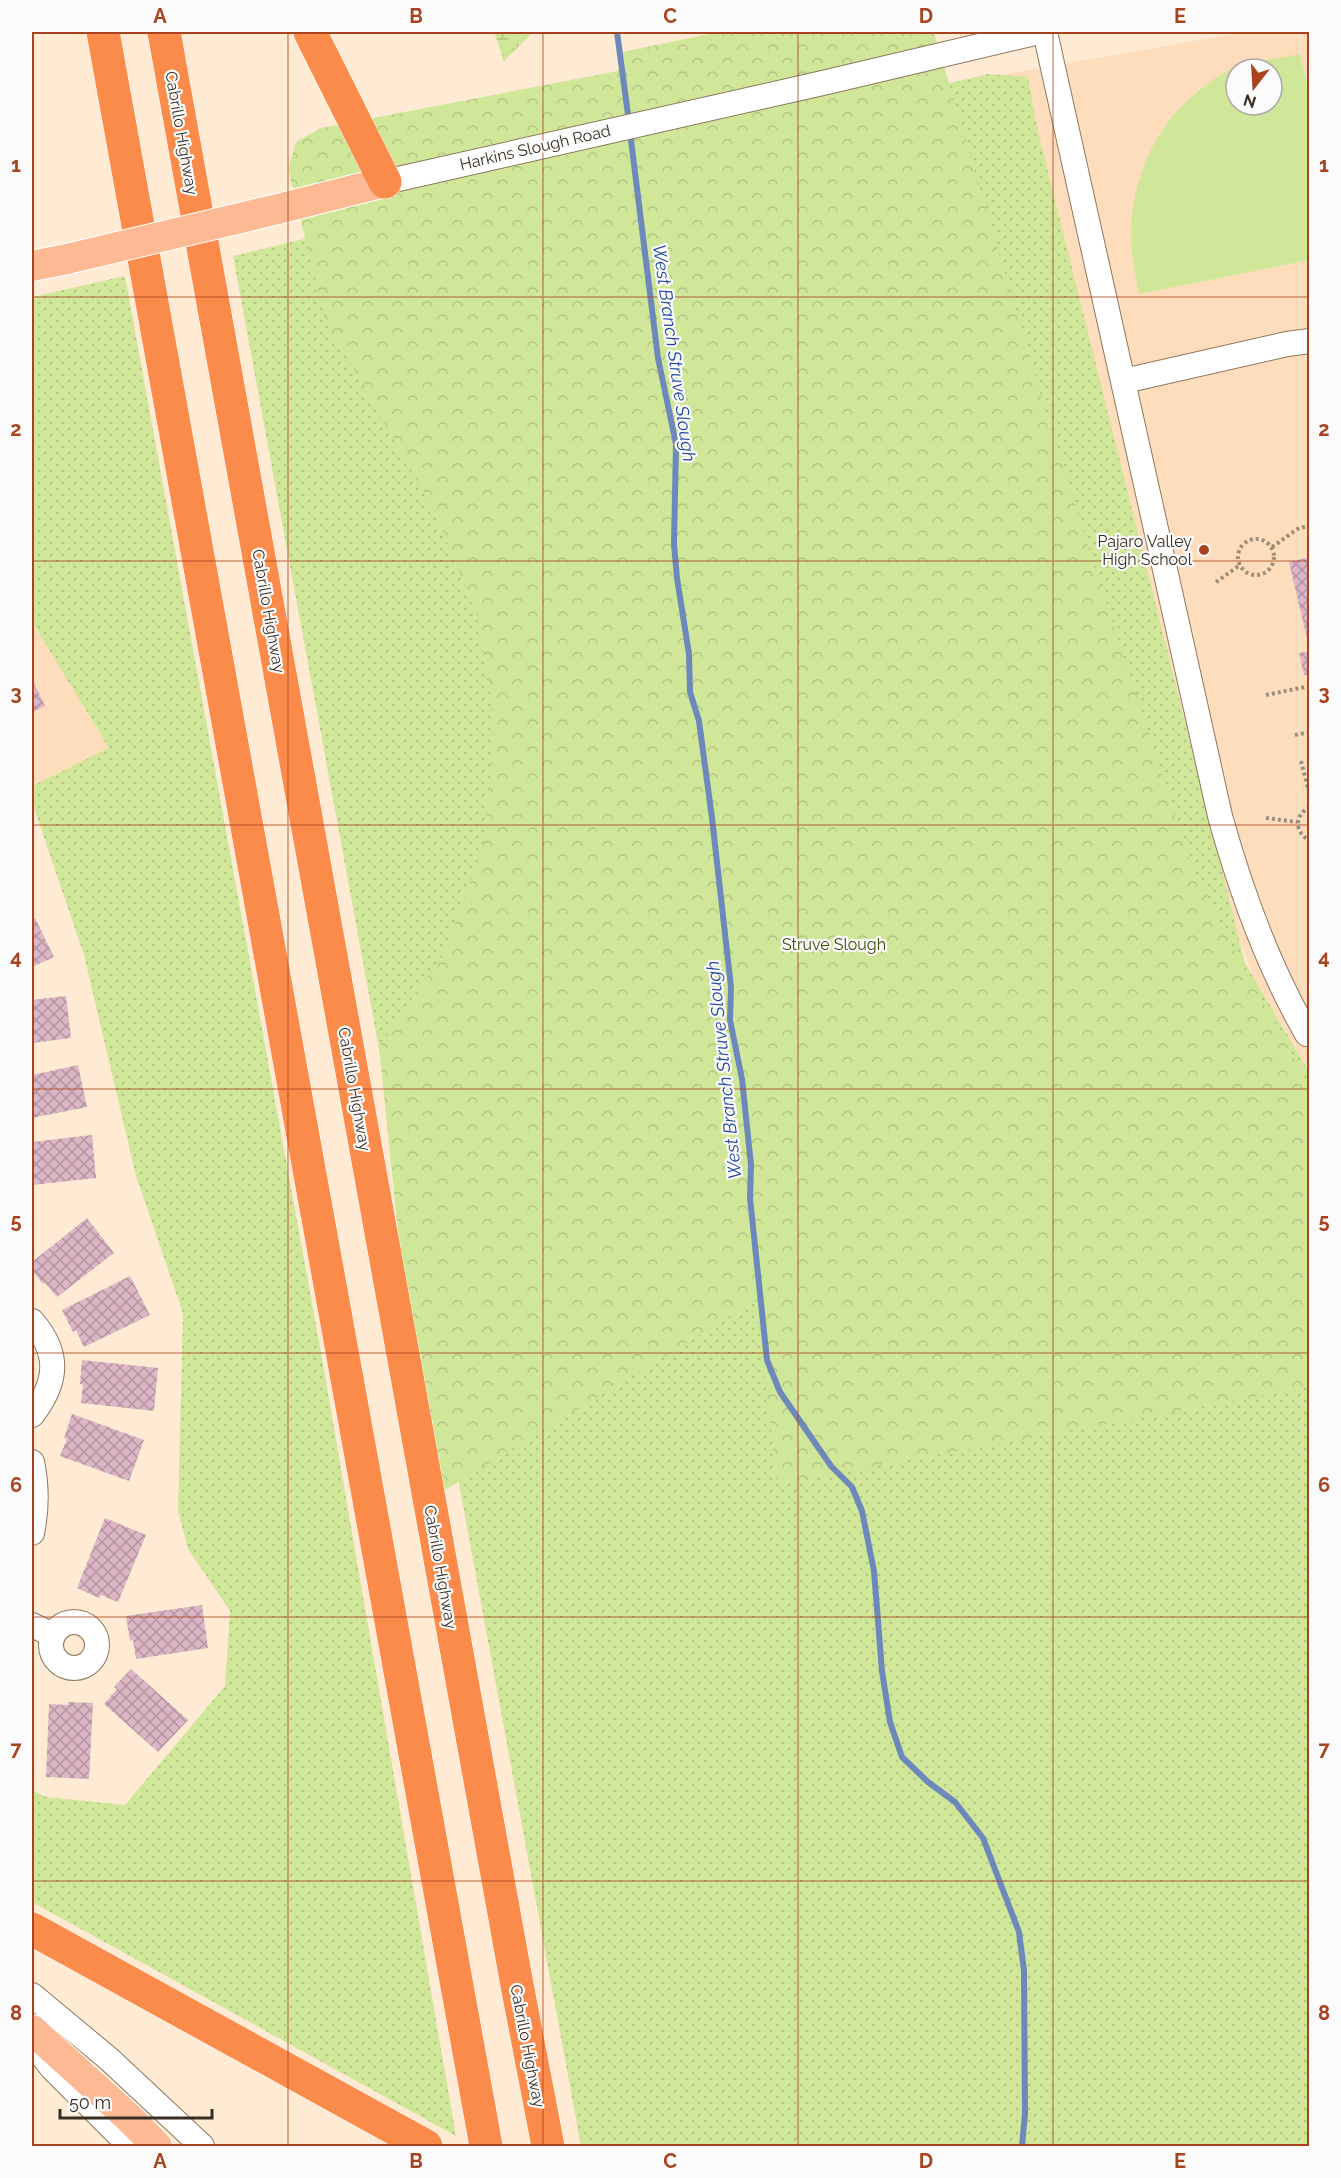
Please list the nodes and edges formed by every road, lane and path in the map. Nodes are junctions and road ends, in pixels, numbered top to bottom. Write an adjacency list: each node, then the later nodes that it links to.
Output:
1 (103, 32): 39 (highway)
2 (164, 32): 40 (highway, Cabrillo Highway)
3 (310, 32): 6 (highway)
4 (1038, 32): 6 (street, Harkins Slough Road)
5 (1045, 32): 9 (street)
6 (385, 182): 7 (main road, Harkins Slough Road, bridge)
7 (32, 266)
8 (1310, 341): 9 (street)
9 (1124, 381): 24 (street)
10 (1310, 526): 11 (path)
11 (1272, 547): 12 (path); 12 (path)
12 (1240, 565): 13 (path)
13 (1216, 582)
14 (1310, 686): 15 (path)
15 (1266, 695)
16 (1310, 732): 17 (path)
17 (1295, 735)
18 (1301, 761): 19 (path)
19 (1310, 796)
20 (1310, 807): 22 (path)
21 (1266, 818): 22 (path)
22 (1297, 822): 23 (path)
23 (1310, 841)
24 (1310, 1034)
25 (32, 1321): 26 (street)
26 (32, 1415)
27 (32, 1462): 28 (street)
28 (32, 1533)
29 (32, 1625): 30 (street)
30 (53, 1635)
31 (32, 1929): 38 (highway)
32 (32, 1995): 37 (street)
33 (32, 2030): 36 (main road)
34 (32, 2043): 35 (street)
35 (130, 2146)
36 (157, 2146)
37 (202, 2146)
38 (426, 2146)
39 (486, 2146)
40 (548, 2146)

